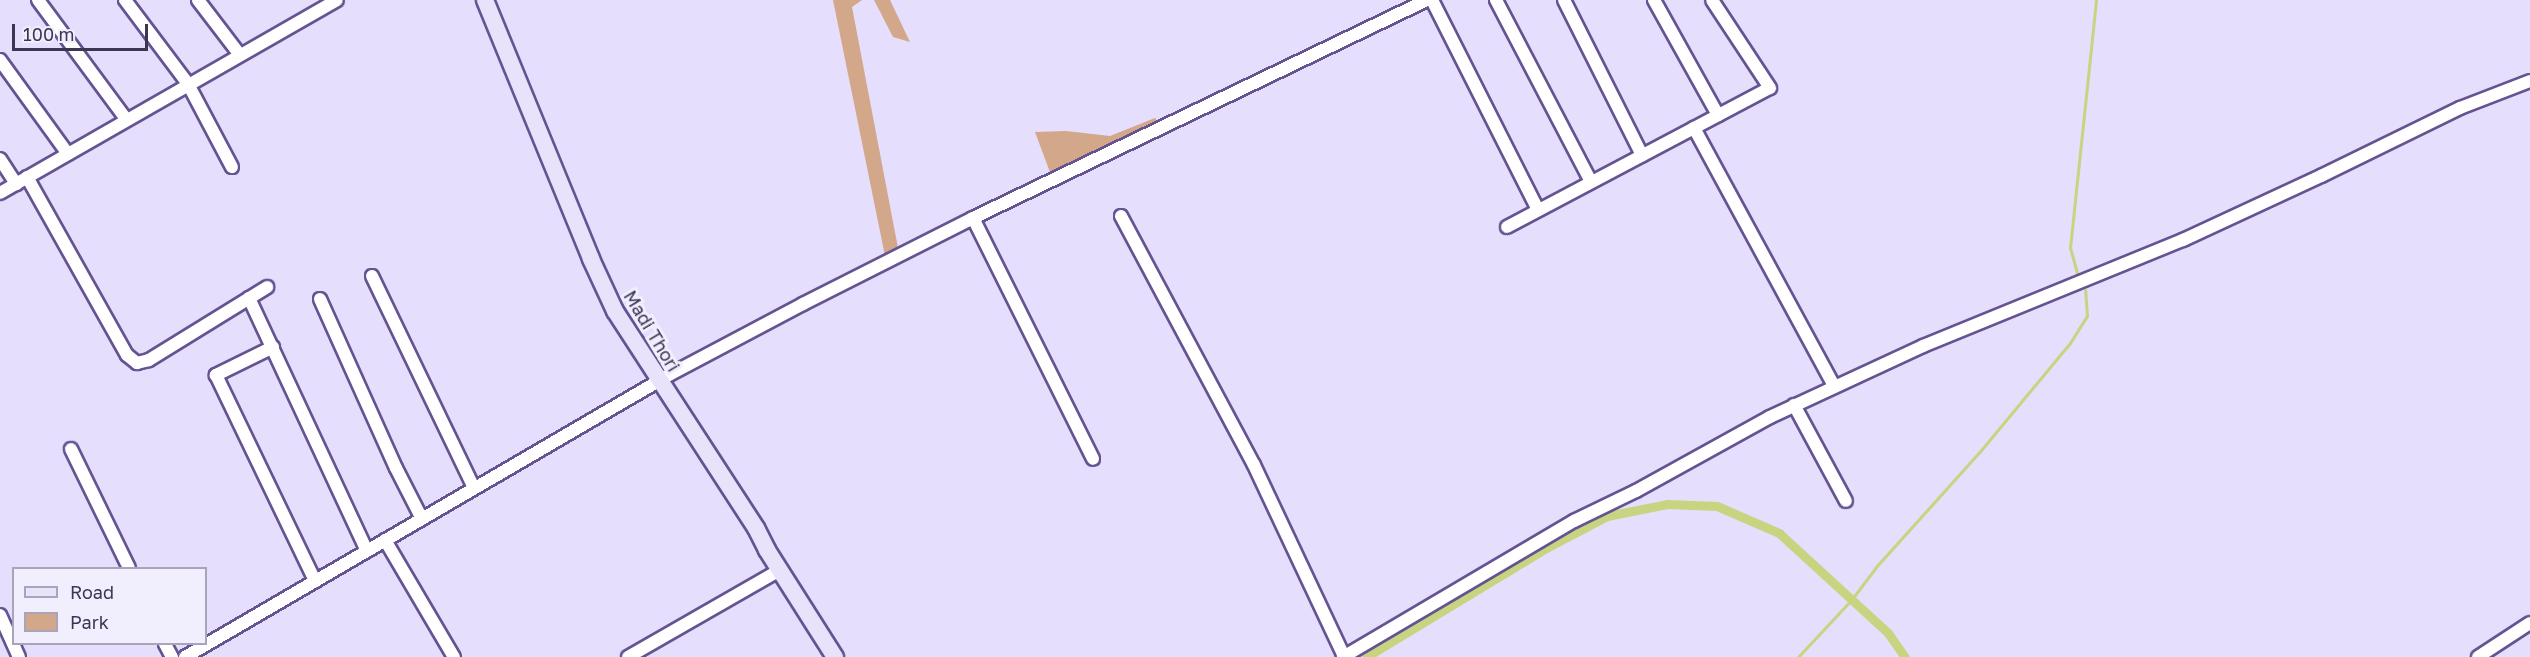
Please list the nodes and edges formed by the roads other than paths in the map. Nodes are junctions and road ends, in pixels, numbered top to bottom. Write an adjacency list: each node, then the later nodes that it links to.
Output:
1 (38, 0): 16 (street)
2 (125, 0): 14 (street)
3 (198, 0): 11 (street)
4 (337, 0): 11 (street)
5 (484, 0): 34 (main road, Madi Thori)
6 (1430, 0): 25 (street); 27 (street)
7 (1496, 0): 23 (street)
8 (1564, 0): 19 (street)
9 (1654, 0): 15 (street)
10 (1712, 0): 15 (street)
11 (240, 55): 14 (street)
12 (0, 60): 18 (street)
13 (2530, 81): 35 (street)
14 (188, 84): 16 (street); 21 (street)
15 (1718, 115): 17 (street)
16 (126, 119): 18 (street)
17 (1694, 128): 19 (street); 35 (street)
18 (68, 154): 22 (street)
19 (1642, 155): 23 (street)
20 (0, 159): 22 (street)
21 (232, 167)
22 (22, 180): 24 (street); 31 (street)
23 (1591, 182): 25 (street)
24 (0, 193)
25 (1538, 210): 28 (street)
26 (1121, 216): 56 (street)
27 (973, 218): 34 (street); 38 (street)
28 (1507, 226)
29 (372, 276): 39 (street)
30 (267, 287): 31 (street)
31 (249, 298): 33 (street)
32 (320, 299): 41 (street)
33 (273, 347): 43 (street); 46 (street)
34 (658, 381): 39 (street); 45 (main road, Madi Thori)
35 (1834, 386): 36 (street)
36 (1794, 405): 40 (street); 56 (street)
37 (72, 449): 44 (street)
38 (1093, 459)
39 (474, 488): 41 (street)
40 (1845, 501)
41 (422, 519): 42 (street)
42 (386, 540): 43 (street); 53 (street)
43 (367, 551): 46 (street)
44 (129, 567)
45 (780, 570): 54 (street); 55 (main road, Madi Thori)
46 (315, 581): 50 (street)
47 (0, 615): 49 (street)
48 (2530, 623): 57 (street)
49 (12, 642)
50 (207, 644)
51 (206, 645): 52 (street)
52 (185, 657)
53 (454, 657)
54 (628, 657)
55 (835, 657)
56 (1343, 657)
57 (2478, 657)

